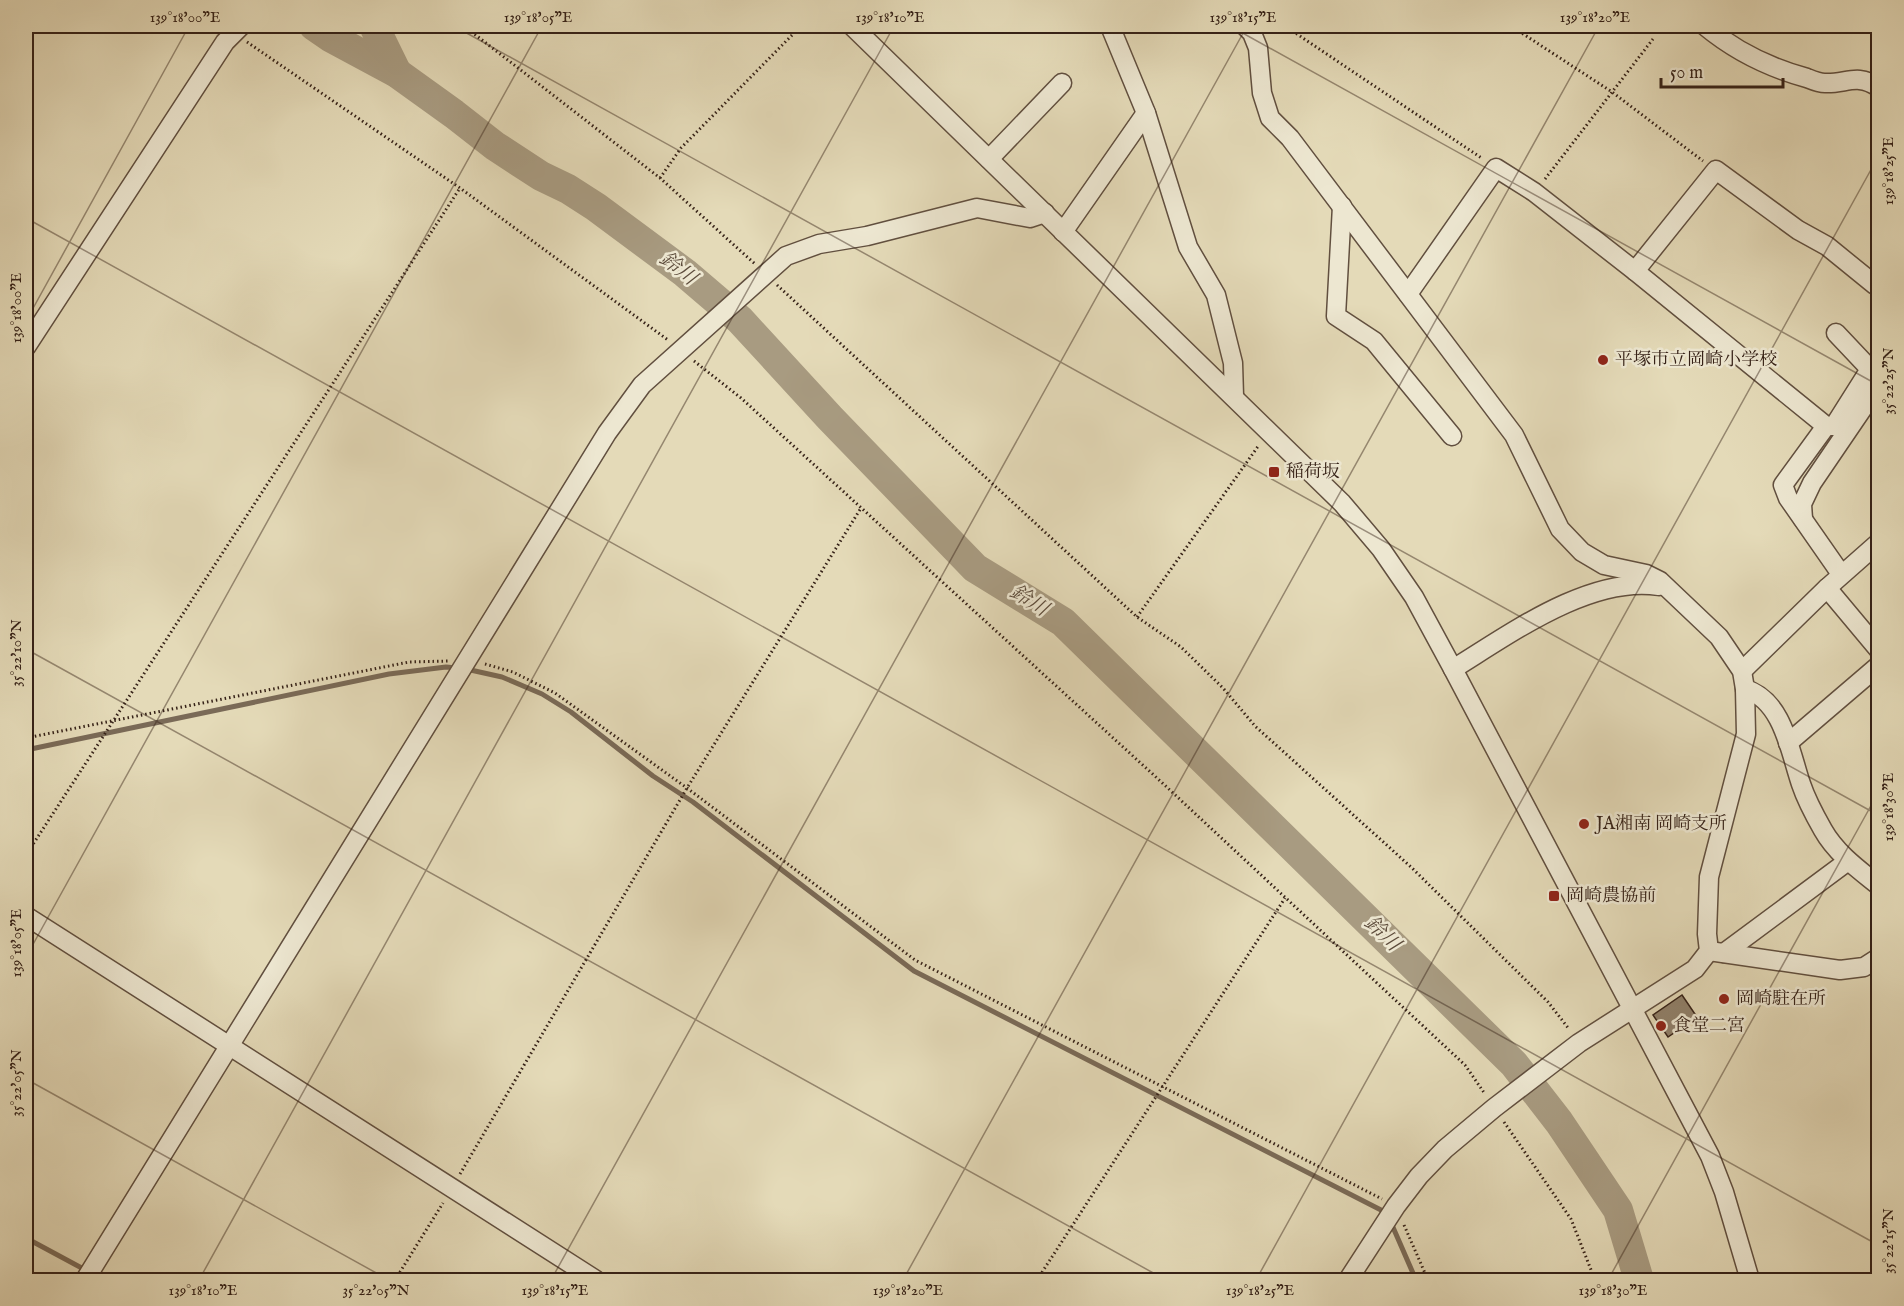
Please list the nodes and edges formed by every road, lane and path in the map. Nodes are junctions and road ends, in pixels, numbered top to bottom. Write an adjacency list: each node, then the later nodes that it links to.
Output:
1 (464, 26): 18 (path)
2 (801, 26): 18 (path)
3 (852, 26): 15 (street)
4 (1110, 26): 14 (street)
5 (1286, 26): 16 (path)
6 (1511, 26): 13 (path)
7 (1705, 26): 12 (street)
8 (1253, 28): 21 (street)
9 (237, 29): 19 (path); 29 (street)
10 (1653, 39): 13 (path)
11 (1062, 83): 15 (street)
12 (1878, 87)
13 (1612, 92): 17 (path); 20 (path)
14 (1146, 113): 23 (street); 32 (street)
15 (989, 159): 22 (street)
16 (1496, 168): 20 (street); 27 (street)
17 (1716, 170): 24 (street); 26 (street)
18 (660, 178): 25 (path)
19 (460, 188): 30 (path); 49 (path)
20 (1534, 192): 24 (street)
21 (1342, 206): 27 (street); 35 (street)
22 (1045, 213): 23 (street); 25 (street)
23 (1063, 232): 32 (street)
24 (1635, 271): 33 (street)
25 (765, 276): 30 (street); 42 (path)
26 (1875, 285)
27 (1408, 294): 40 (street)
28 (1836, 333): 33 (street)
29 (26, 347)
30 (682, 350): 36 (path); 44 (street)
31 (1878, 386): 37 (street)
32 (1234, 396): 34 (street)
33 (1826, 426): 37 (street)
34 (1268, 431): 42 (path); 46 (street)
35 (1452, 436)
36 (861, 508): 52 (path); 56 (path)
37 (1803, 519): 39 (street)
38 (1878, 543): 39 (street)
39 (1841, 574): 41 (street)
40 (1669, 588): 46 (street); 47 (street)
41 (1827, 588): 43 (street); 47 (street)
42 (1137, 617): 61 (path)
43 (1878, 649)
44 (466, 663): 49 (path); 52 (path); 62 (street)
45 (1878, 666): 51 (street)
46 (1453, 669): 60 (street)
47 (1742, 670): 48 (street)
48 (1745, 689): 51 (street); 58 (street)
49 (111, 722): 50 (path); 53 (path)
50 (26, 738)
51 (1788, 743): 54 (street)
52 (687, 788): 63 (path); 65 (path)
53 (26, 855)
54 (1848, 861): 55 (street); 58 (street)
55 (1878, 885)
56 (1285, 898): 63 (path); 64 (path)
57 (26, 916): 62 (street)
58 (1717, 952): 59 (street); 60 (street)
59 (1878, 958)
60 (1632, 1009): 61 (street); 74 (street)
61 (1579, 1043): 64 (street)
62 (231, 1045): 65 (street); 67 (street)
63 (1163, 1087): 66 (path); 70 (path)
64 (1494, 1108): 66 (street); 73 (path)
65 (453, 1187): 68 (path); 69 (street)
66 (1396, 1206): 71 (street); 72 (path)
67 (85, 1281)
68 (395, 1281)
69 (596, 1281)
70 (1037, 1281)
71 (1348, 1281)
72 (1428, 1281)
73 (1595, 1281)
74 (1750, 1281)

